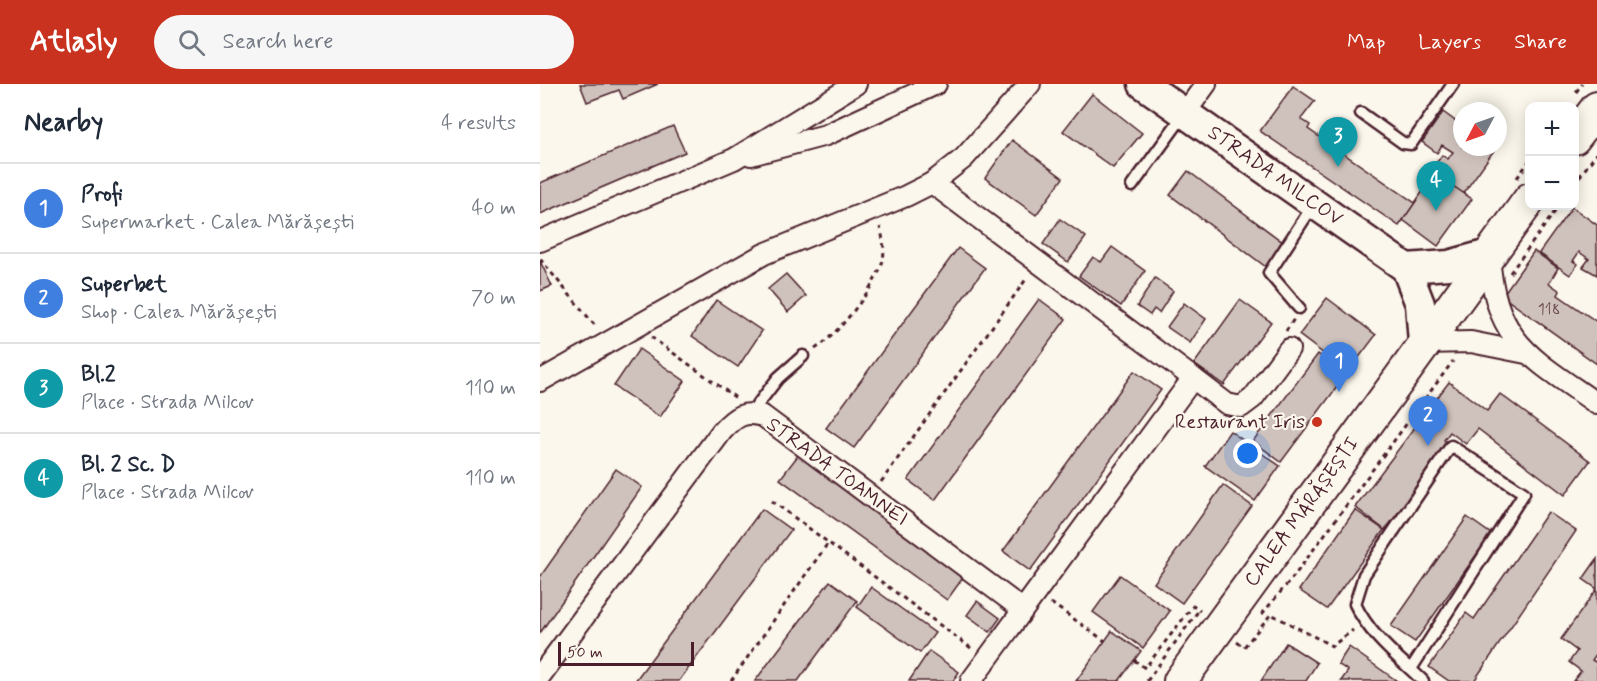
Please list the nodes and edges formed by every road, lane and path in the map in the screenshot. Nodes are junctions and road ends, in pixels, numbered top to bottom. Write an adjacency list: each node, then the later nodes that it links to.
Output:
1 (856, 84): 7 (street)
2 (936, 84): 13 (street)
3 (1030, 84): 15 (street)
4 (1143, 84): 9 (main road, STRADA MILCOV)
5 (1206, 84): 9 (street)
6 (1453, 84): 10 (lane)
7 (838, 91): 13 (street)
8 (1597, 108): 11 (main road)
9 (1185, 113): 16 (lane); 17 (main road, STRADA MILCOV)
10 (1361, 113)
11 (1579, 133)
12 (1597, 153): 14 (path)
13 (734, 159): 20 (street)
14 (1579, 178)
15 (932, 183): 19 (street); 23 (street)
16 (1132, 186)
17 (1314, 203): 24 (main road, STRADA MILCOV); 25 (lane)
18 (1525, 206): 21 (main road, CALEA MĂRĂȘEȘTI)
19 (875, 208): 27 (street); 31 (path)
20 (540, 241)
21 (1489, 254): 24 (main road); 28 (main road, CALEA MĂRĂȘEȘTI); 30 (street)
22 (540, 259): 26 (path)
23 (1038, 262): 33 (street); 37 (path)
24 (1406, 268): 28 (main road)
25 (1299, 308): 29 (path)
26 (607, 324)
27 (636, 326): 34 (street); 36 (path)
28 (1423, 343): 30 (street); 44 (main road, CALEA MĂRĂȘEȘTI)
29 (1289, 349): 33 (street)
30 (1526, 353): 35 (street)
31 (803, 356): 36 (lane)
32 (1444, 371): 42 (path)
33 (1193, 378): 40 (street)
34 (540, 381)
35 (1597, 404)
36 (746, 413): 37 (street, STRADA TOAMNEI); 49 (street, STRADA TOAMNEI)
37 (871, 496): 41 (street, STRADA TOAMNEI)
38 (772, 501): 39 (path)
39 (828, 543): 46 (path); 50 (path)
40 (1035, 592): 41 (street); 45 (path)
41 (1022, 609): 46 (street)
42 (1258, 618)
43 (1363, 622): 44 (path); 48 (lane); 48 (lane)
44 (1224, 629): 47 (path); 52 (path); 53 (main road, CALEA MĂRĂȘEȘTI)
45 (1105, 641)
46 (987, 659): 51 (street)
47 (1134, 660)
48 (1411, 669): 54 (lane)
49 (540, 676)
50 (731, 681)
51 (971, 681)
52 (1147, 681)
53 (1180, 681)
54 (1423, 681)

